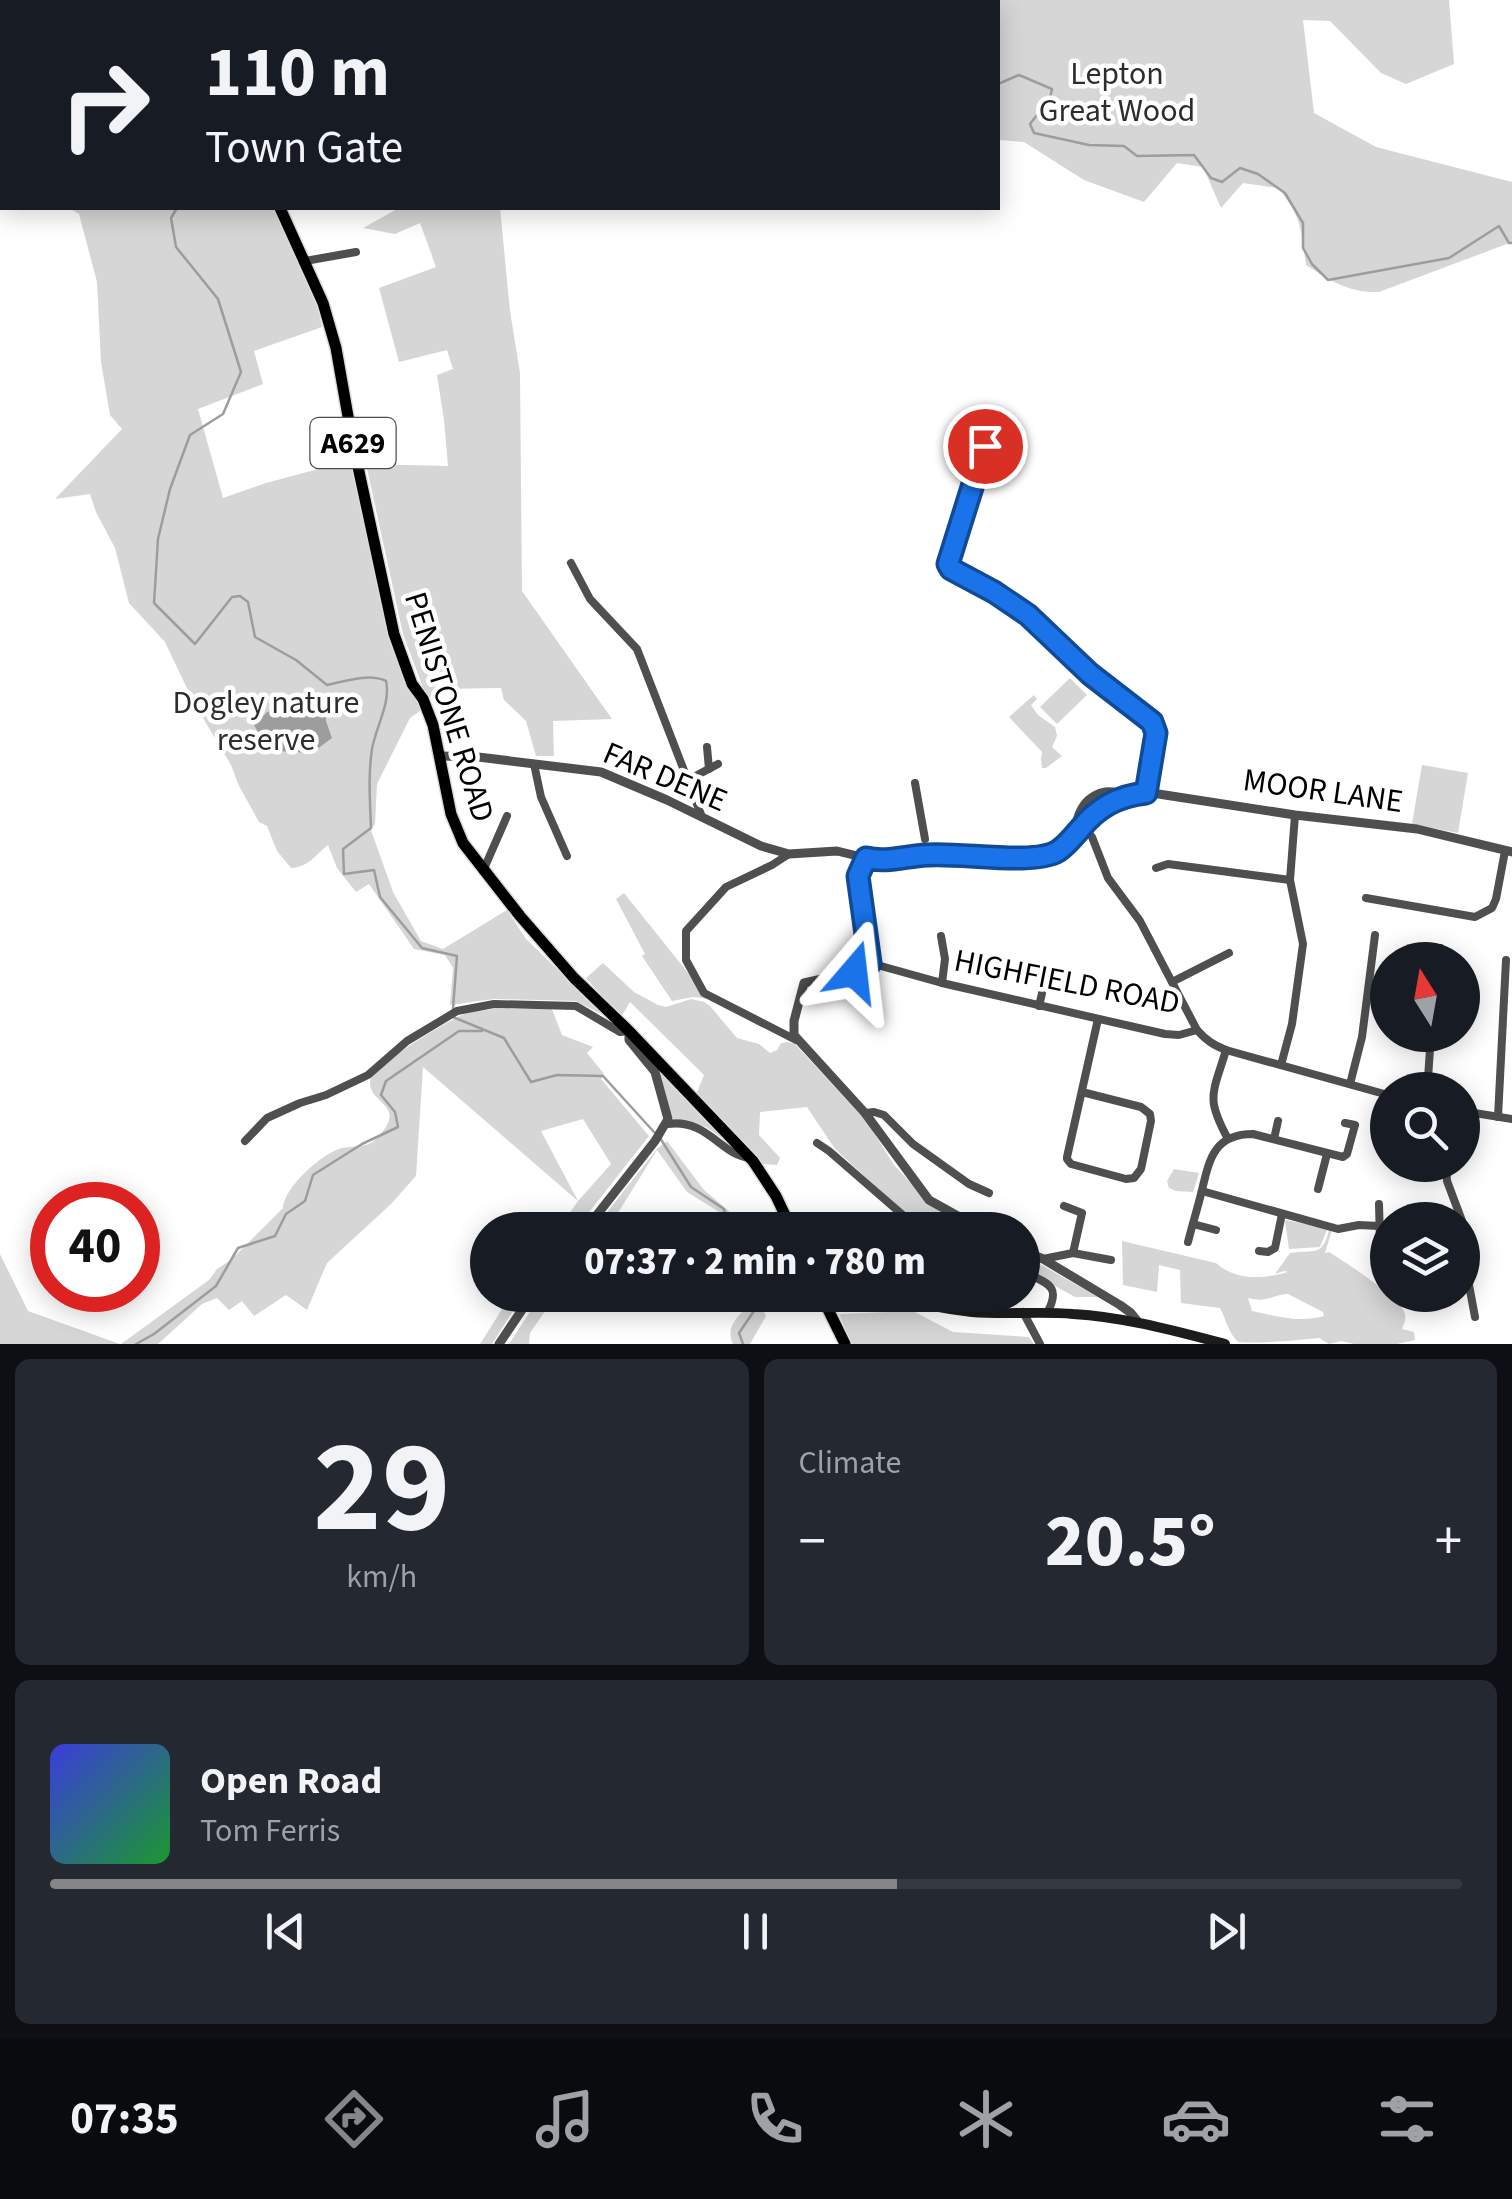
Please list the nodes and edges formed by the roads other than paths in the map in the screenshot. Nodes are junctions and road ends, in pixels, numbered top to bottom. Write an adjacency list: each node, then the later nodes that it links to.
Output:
1 (281, 210): 3 (highway, PENISTONE ROAD / A629)
2 (356, 252): 3 (street)
3 (305, 262): 7 (highway, PENISTONE ROAD / A629)
4 (993, 418): 11 (street)
5 (571, 562): 9 (street)
6 (707, 747): 9 (street)
7 (441, 756): 8 (street, FAR DENE); 22 (highway, PENISTONE ROAD / A629)
8 (534, 764): 14 (street, FAR DENE); 19 (street)
9 (688, 780): 14 (street)
10 (914, 783): 16 (street)
11 (1146, 793): 12 (street, MOOR LANE); 15 (street, MOOR LANE)
12 (1295, 815): 17 (street, MOOR LANE); 23 (street)
13 (507, 816): 22 (street, PENISTONE ROAD)
14 (702, 817): 18 (street, FAR DENE)
15 (1082, 826): 16 (street, MOOR LANE); 31 (street)
16 (926, 847): 20 (street, FAR DENE)
17 (1508, 851): 24 (street)
18 (789, 854): 20 (street, FAR DENE); 38 (street)
19 (566, 856)
20 (866, 858): 29 (street)
21 (1156, 868): 23 (street)
22 (484, 871): 36 (highway, PENISTONE ROAD / A629)
23 (1290, 880): 40 (street)
24 (1366, 898)
25 (1375, 935): 41 (street)
26 (941, 936): 32 (street)
27 (1228, 953): 31 (street)
28 (1506, 960): 33 (street)
29 (870, 963): 32 (street, HIGHFIELD ROAD); 38 (street)
30 (1048, 968): 34 (street)
31 (1172, 982): 37 (street)
32 (942, 983): 34 (street, HIGHFIELD ROAD)
33 (1507, 984): 46 (street)
34 (1039, 1006): 35 (street, HIGHFIELD ROAD)
35 (1098, 1019): 37 (street, HIGHFIELD ROAD); 43 (street)
36 (628, 1030): 50 (street); 53 (street); 56 (highway, PENISTONE ROAD / A629)
37 (1197, 1030): 39 (street)
38 (798, 1041): 44 (street)
39 (1226, 1050): 40 (street); 51 (street)
40 (1281, 1065): 41 (street)
41 (1350, 1084): 42 (street)
42 (1370, 1090)
43 (1082, 1092): 43 (street)
44 (864, 1113): 59 (street); 64 (street)
45 (1480, 1114): 46 (street)
46 (1498, 1117): 47 (street)
47 (1512, 1119)
48 (1278, 1121): 52 (street)
49 (1345, 1123): 55 (street)
50 (665, 1126): 56 (street); 61 (street)
51 (1228, 1139): 52 (street); 58 (street)
52 (1274, 1139): 55 (street)
53 (244, 1141)
54 (817, 1144): 63 (street)
55 (1327, 1154): 57 (street)
56 (750, 1158): 62 (highway, PENISTONE ROAD / A629)
57 (1318, 1189)
58 (1202, 1190): 65 (street); 66 (street)
59 (988, 1194)
60 (1064, 1206): 71 (street)
61 (598, 1212)
62 (784, 1212)
63 (899, 1212)
64 (951, 1212)
65 (1282, 1214): 67 (street); 70 (street)
66 (1193, 1224): 68 (street); 69 (street)
67 (1370, 1226)
68 (1216, 1230)
69 (1188, 1242)
70 (1260, 1252)
71 (1073, 1254): 73 (street); 74 (street)
72 (1040, 1258): 73 (street)
73 (1043, 1259): 82 (street)
74 (1111, 1260)
75 (1040, 1279): 80 (street)
76 (521, 1312): 83 (street)
77 (829, 1312): 84 (highway)
78 (1023, 1312): 80 (main road); 85 (street)
79 (1474, 1312): 81 (street)
80 (1046, 1313): 82 (main road)
81 (1475, 1317)
82 (1139, 1323): 86 (main road)
83 (500, 1344)
84 (845, 1344)
85 (1040, 1344)
86 (1225, 1344)

